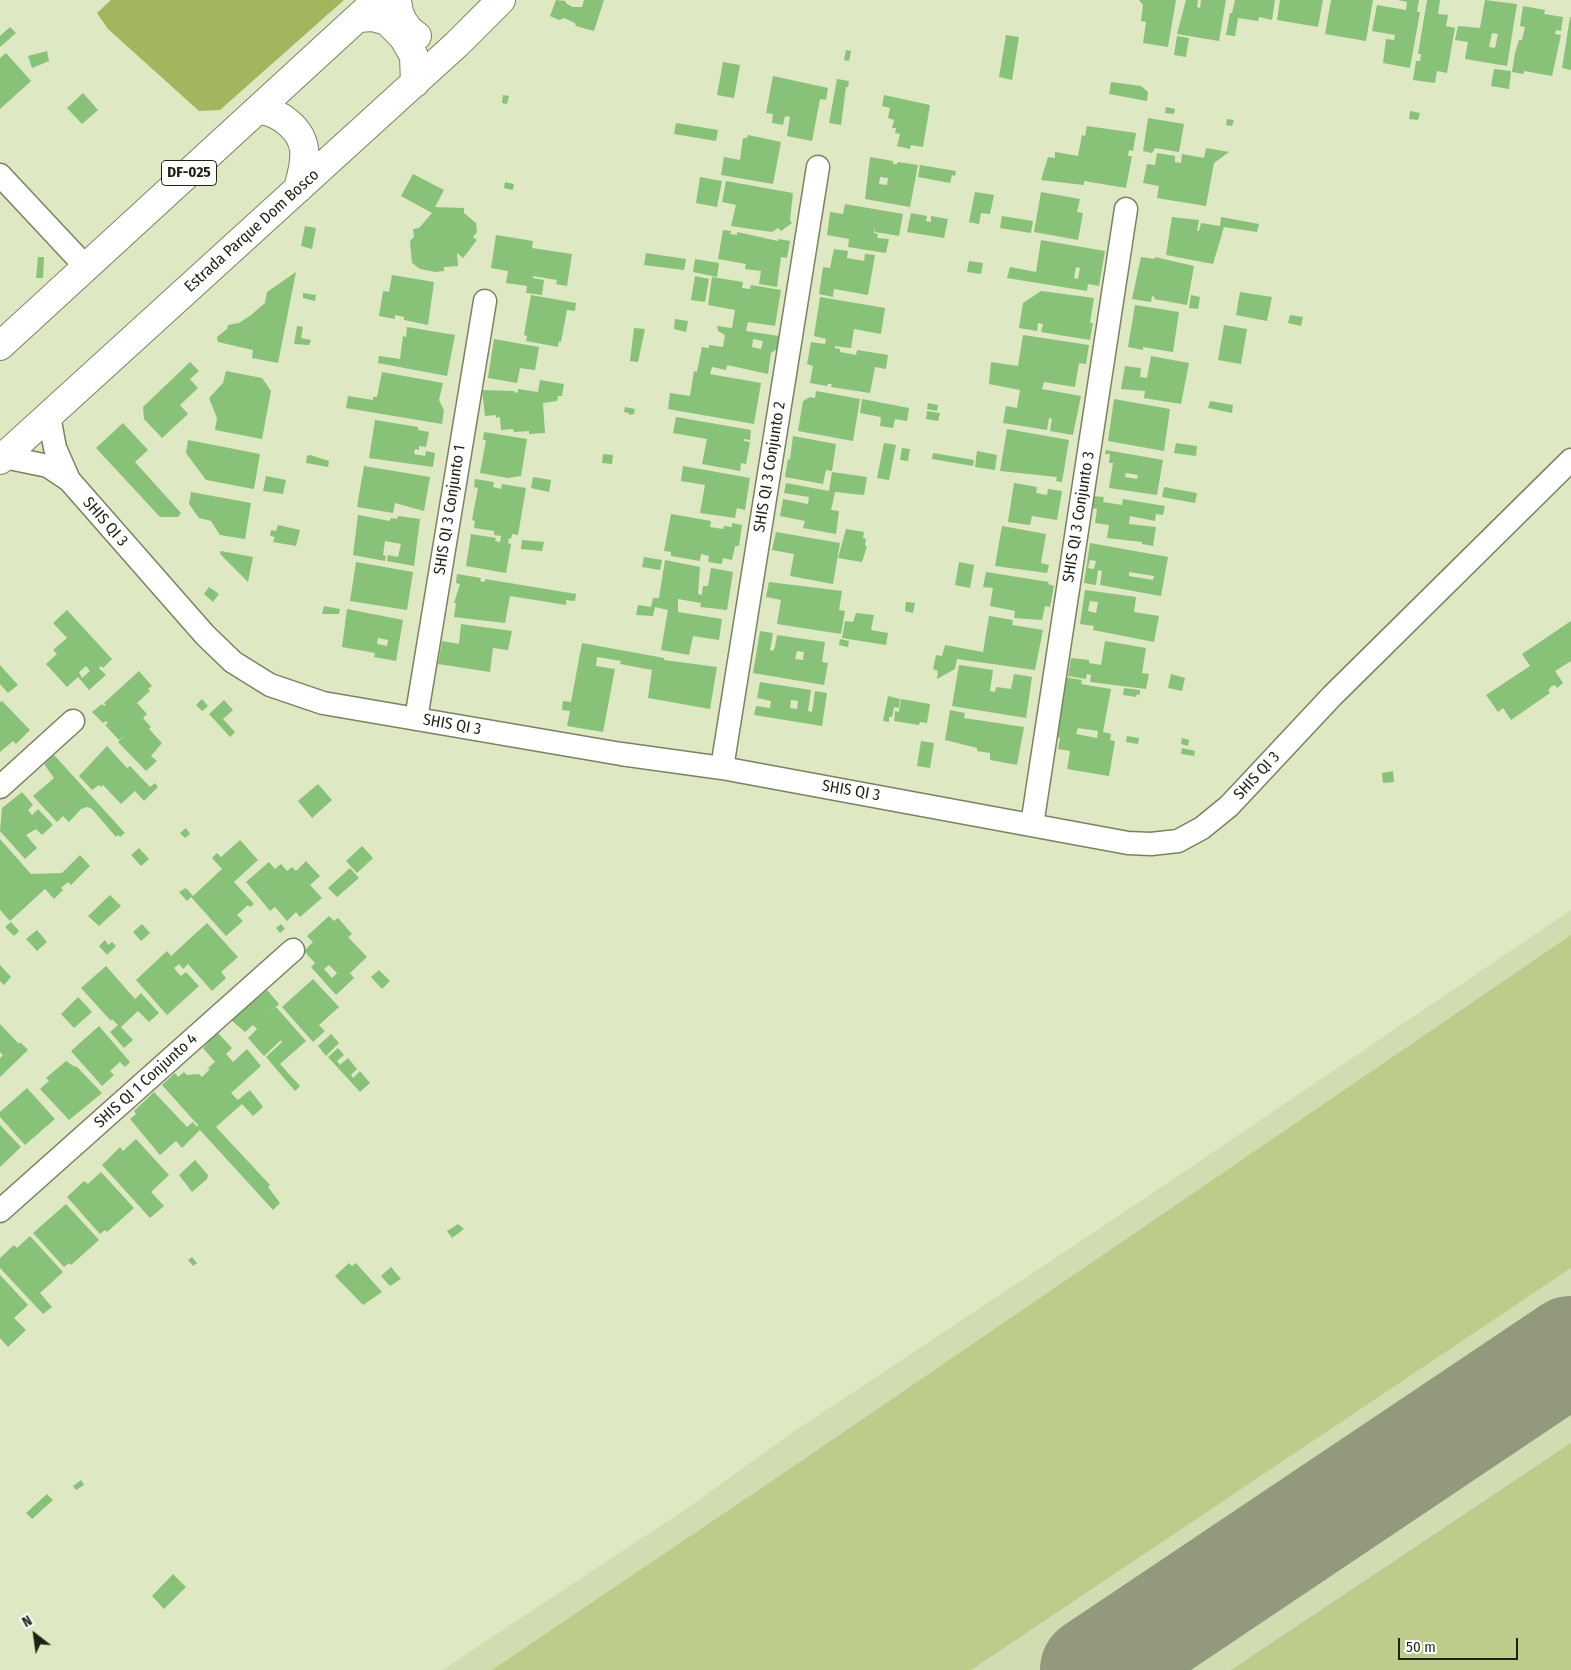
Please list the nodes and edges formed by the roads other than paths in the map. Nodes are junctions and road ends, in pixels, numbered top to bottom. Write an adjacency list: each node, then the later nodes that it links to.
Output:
1 (378, 0): 4 (main road, DF-025)
2 (397, 0): 5 (main road)
3 (501, 0): 5 (main road, Estrada Parque Dom Bosco)
4 (358, 18): 6 (main road); 7 (main road, DF-025)
5 (458, 44): 6 (main road, Estrada Parque Dom Bosco)
6 (415, 83): 10 (main road, Estrada Parque Dom Bosco)
7 (260, 110): 10 (main road); 12 (main road, DF-025)
8 (818, 167): 21 (street, SHIS QI 3 Conjunto 2)
9 (0, 175): 12 (street)
10 (298, 189): 15 (main road, Estrada Parque Dom Bosco)
11 (1126, 210): 23 (street, SHIS QI 3 Conjunto 3)
12 (85, 266): 14 (main road, DF-025)
13 (485, 301): 19 (street, SHIS QI 3 Conjunto 1)
14 (0, 346)
15 (49, 416): 16 (main road, Estrada Parque Dom Bosco); 18 (street, SHIS QI 3)
16 (2, 458): 18 (street, SHIS QI 3)
17 (1571, 460): 23 (street, SHIS QI 3)
18 (69, 480): 19 (street, SHIS QI 3)
19 (416, 719): 21 (street, SHIS QI 3)
20 (73, 721): 22 (street)
21 (722, 768): 23 (street, SHIS QI 3)
22 (0, 787)
23 (1032, 825)
24 (293, 950): 25 (street, SHIS QI 1 Conjunto 4)
25 (0, 1211)

